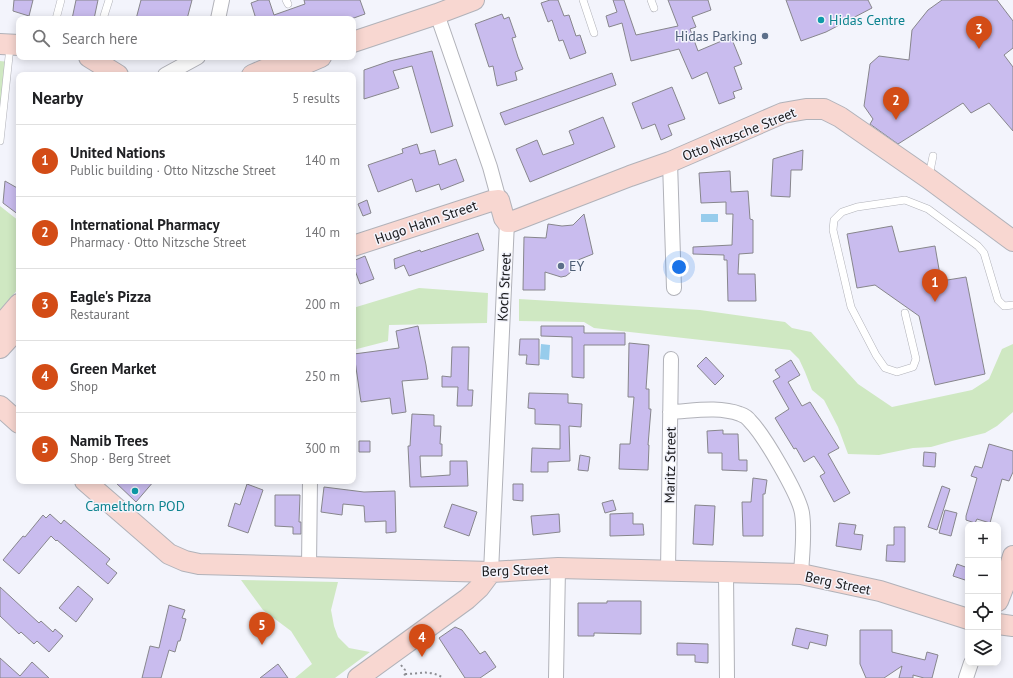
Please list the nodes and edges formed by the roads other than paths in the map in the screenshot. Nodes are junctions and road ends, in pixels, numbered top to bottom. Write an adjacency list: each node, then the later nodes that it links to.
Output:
1 (61, 0): 9 (lane)
2 (109, 0): 10 (lane)
3 (222, 0): 11 (street)
4 (474, 0): 8 (street)
5 (583, 0): 12 (lane)
6 (651, 0): 7 (lane)
7 (654, 8)
8 (437, 14): 13 (street); 27 (street, Koch Street)
9 (57, 16)
10 (104, 16)
11 (219, 16)
12 (594, 33)
13 (356, 41)
14 (10, 44): 23 (lane)
15 (96, 60): 19 (street)
16 (192, 60): 20 (street)
17 (285, 60): 21 (street)
18 (314, 60): 22 (street)
19 (114, 72)
20 (170, 72)
21 (258, 72)
22 (286, 72)
23 (0, 141)
24 (933, 156): 26 (lane)
25 (670, 162): 26 (street, Otto Nitzsche Street); 28 (street, Otto Nitzsche Street); 32 (street)
26 (928, 178): 29 (street, Otto Nitzsche Street)
27 (499, 200): 28 (street, Koch Street); 31 (street, Hugo Hahn Street)
28 (507, 222): 49 (street, Koch Street)
29 (1004, 230): 30 (street, Otto Nitzsche Street)
30 (1013, 241)
31 (356, 245)
32 (674, 288)
33 (1013, 305): 35 (lane)
34 (16, 307): 36 (street)
35 (905, 313)
36 (0, 326)
37 (16, 330): 38 (street)
38 (0, 348)
39 (671, 359): 41 (street, Maritz Street)
40 (0, 406): 42 (street)
41 (670, 412): 48 (street, Maritz Street); 51 (street)
42 (16, 420)
43 (88, 484): 46 (street, Berg Street)
44 (310, 484): 46 (street)
45 (1013, 556): 52 (street)
46 (309, 566): 49 (street, Berg Street)
47 (558, 568): 48 (street, Berg Street); 49 (street, Berg Street); 58 (street)
48 (668, 571): 50 (street, Berg Street)
49 (491, 572): 57 (street)
50 (726, 573): 51 (street, Berg Street); 59 (street)
51 (801, 574): 53 (street, Berg Street)
52 (1001, 594)
53 (965, 618)
54 (1001, 624): 55 (street)
55 (1013, 626)
56 (970, 666): 60 (street)
57 (358, 678)
58 (556, 678)
59 (727, 678)
60 (966, 678)

